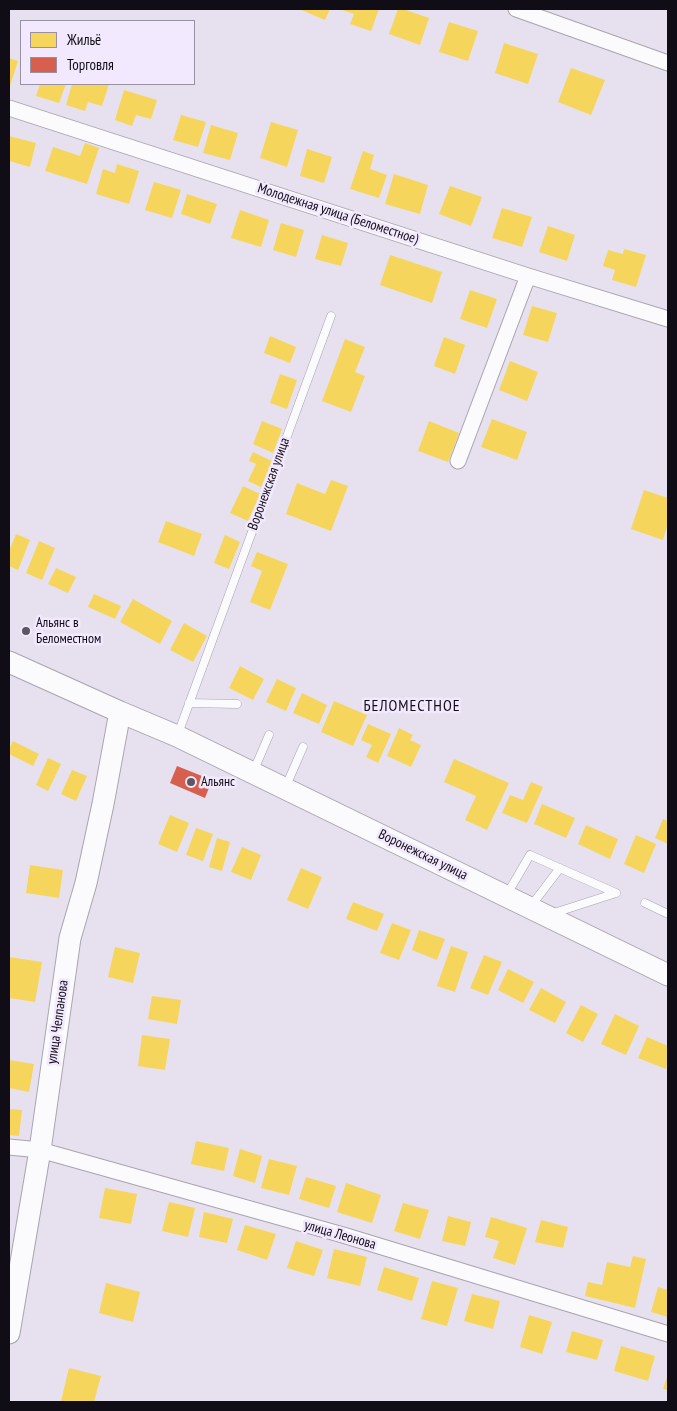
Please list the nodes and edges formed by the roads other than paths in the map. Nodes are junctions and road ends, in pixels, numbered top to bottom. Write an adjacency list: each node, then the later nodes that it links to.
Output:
1 (516, 9): 2 (street)
2 (668, 63)
3 (9, 108): 4 (street, Молодежная улица (Беломестное))
4 (528, 276): 6 (street, Молодежная улица (Беломестное)); 7 (street)
5 (331, 316): 9 (lane, Воронежская улица)
6 (668, 319)
7 (458, 461)
8 (9, 662): 11 (street, Воронежская улица)
9 (189, 703): 10 (lane); 12 (lane, Воронежская улица)
10 (237, 704)
11 (120, 712): 12 (street, Воронежская улица); 24 (street, улица Челпанова)
12 (177, 736): 15 (street, Воронежская улица)
13 (268, 736): 15 (lane)
14 (303, 747): 16 (lane)
15 (253, 772): 16 (street, Воронежская улица)
16 (285, 788): 18 (street, Воронежская улица)
17 (560, 868): 18 (lane); 20 (lane); 20 (lane)
18 (506, 896): 20 (street, Воронежская улица)
19 (645, 903): 21 (lane)
20 (538, 912): 22 (street, Воронежская улица)
21 (668, 914)
22 (668, 975)
23 (9, 1147): 24 (street, улица Леонова)
24 (40, 1150): 25 (street, улица Челпанова); 26 (street, улица Леонова)
25 (9, 1334)
26 (668, 1334)

